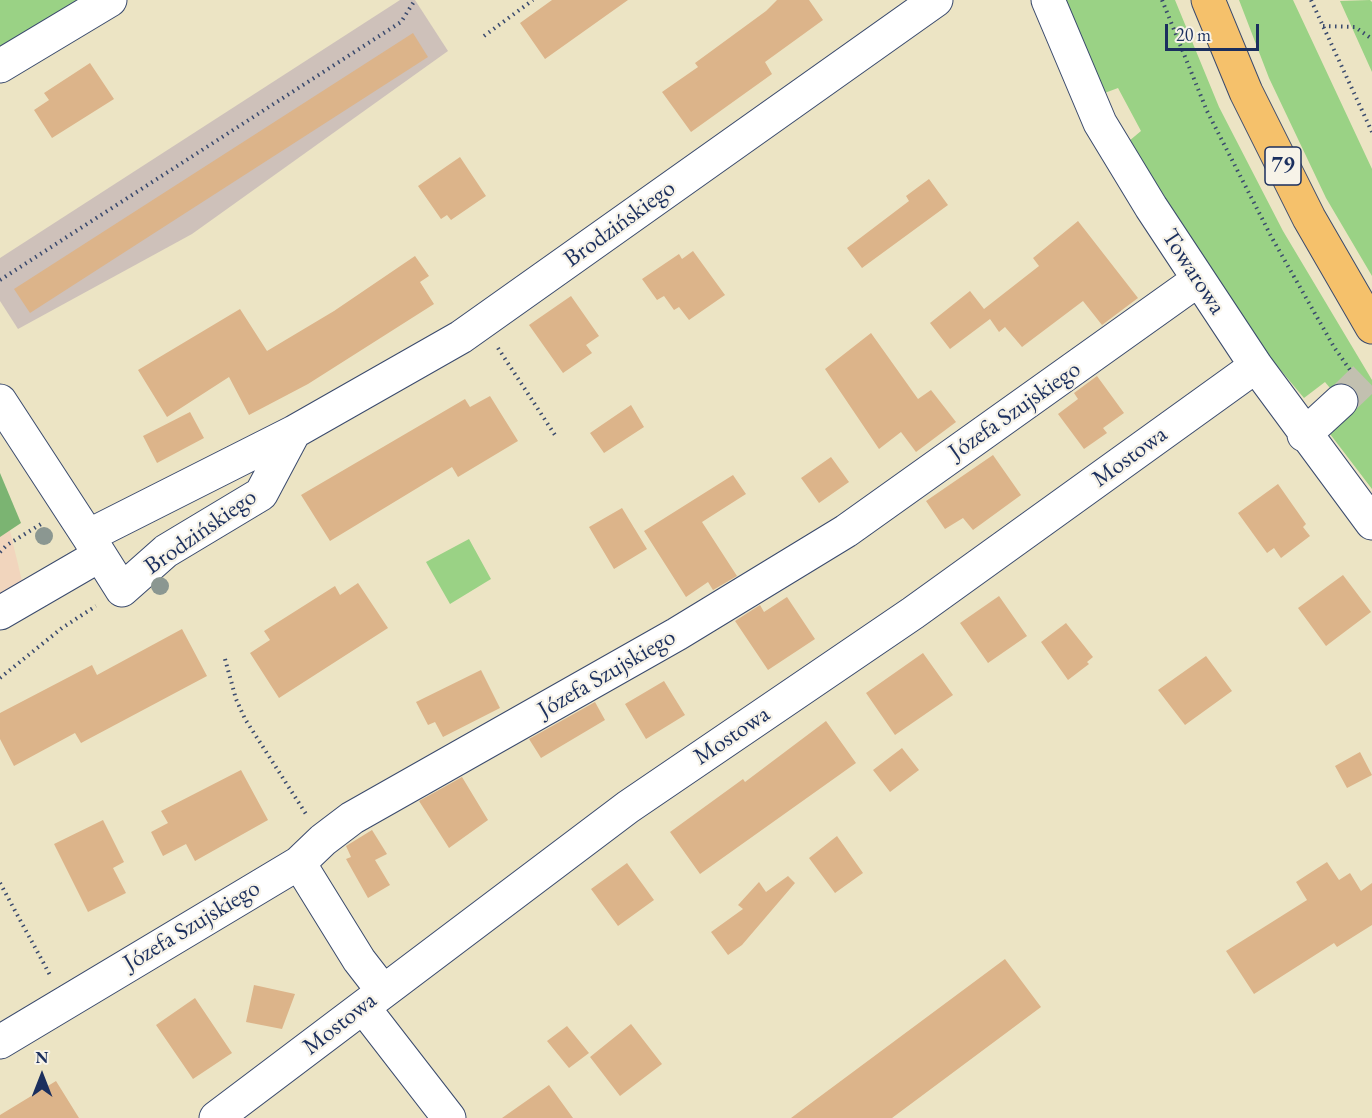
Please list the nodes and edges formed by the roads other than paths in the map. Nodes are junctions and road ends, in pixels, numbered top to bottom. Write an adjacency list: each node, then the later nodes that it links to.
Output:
1 (110, 0): 5 (street)
2 (936, 0): 11 (street, Brodzińskiego)
3 (1048, 0): 6 (street, Towarowa)
4 (1208, 0): 7 (main road, 79)
5 (0, 66)
6 (1198, 280): 8 (street, Towarowa); 16 (street, Józefa Szujskiego)
7 (1372, 327)
8 (1256, 366): 12 (street, Towarowa); 17 (street, Mostowa)
9 (0, 401): 14 (street)
10 (1341, 401): 12 (street)
11 (294, 432): 14 (street, Brodzińskiego); 14 (street, Brodzińskiego)
12 (1304, 435): 13 (street, Towarowa)
13 (1372, 523)
14 (94, 545): 15 (street)
15 (0, 613)
16 (299, 863): 17 (street); 18 (street, Józefa Szujskiego)
17 (373, 999): 19 (street, Mostowa); 20 (street)
18 (0, 1042)
19 (216, 1118)
20 (449, 1118)

